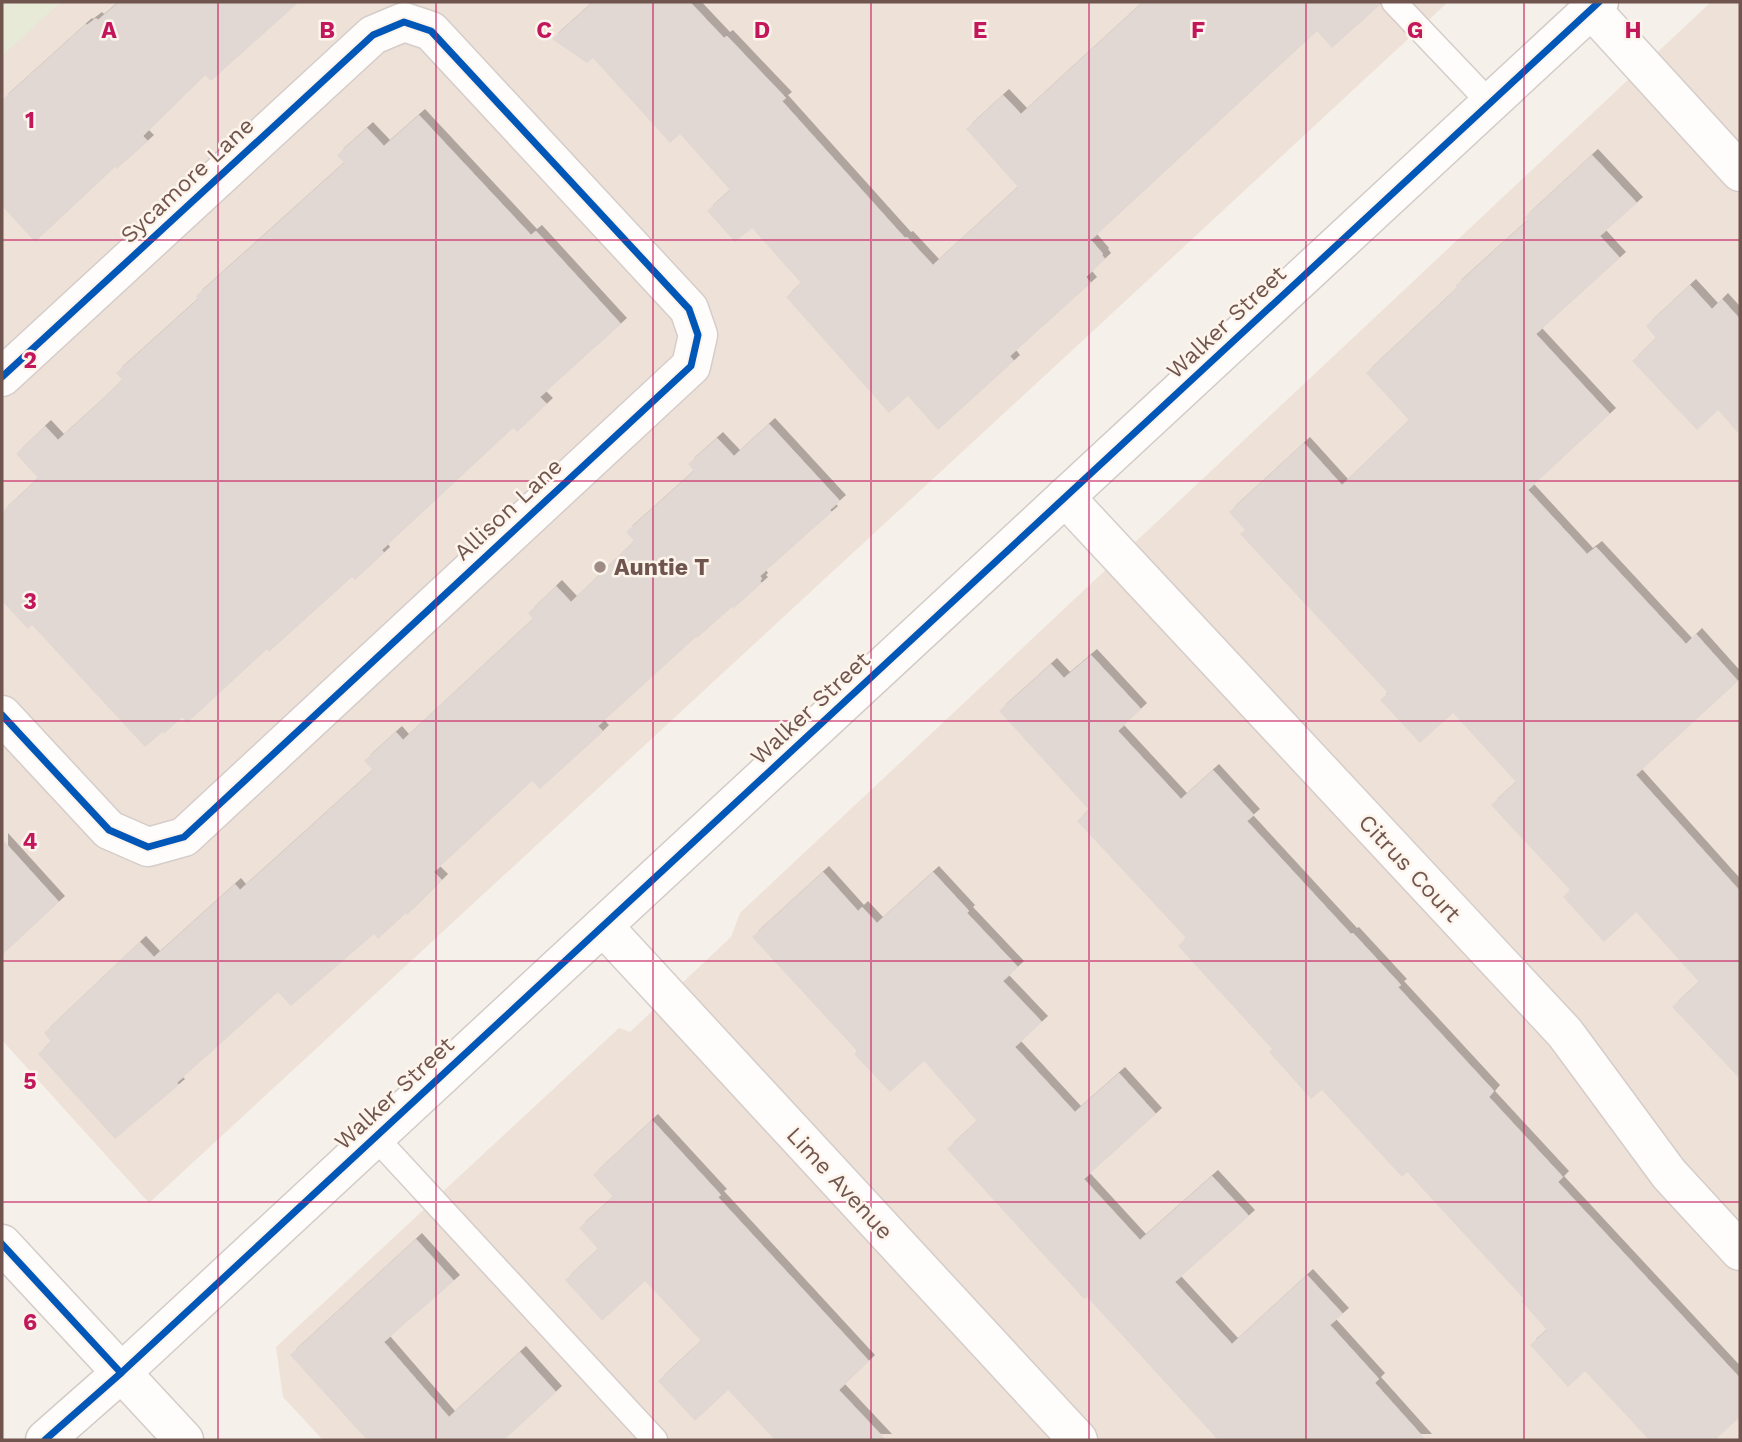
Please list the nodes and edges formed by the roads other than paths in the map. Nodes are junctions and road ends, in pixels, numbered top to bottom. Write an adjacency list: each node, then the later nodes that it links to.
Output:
1 (1394, 2): 4 (lane)
2 (1595, 6): 4 (street, Walker Street); 5 (street)
3 (404, 22): 6 (street, Sycamore Lane); 8 (street, Allison Lane)
4 (1490, 103): 7 (street, Walker Street)
5 (1740, 172)
6 (2, 377)
7 (1065, 497): 9 (street, Walker Street); 12 (street, Citrus Court)
8 (2, 715)
9 (603, 926): 10 (street, Walker Street); 17 (street, Lime Avenue)
10 (374, 1137): 13 (street, Walker Street); 16 (lane)
11 (2, 1244): 13 (street)
12 (1740, 1251)
13 (121, 1373): 14 (street, Walker Street); 15 (street)
14 (45, 1440)
15 (184, 1440)
16 (655, 1440)
17 (1077, 1440)

